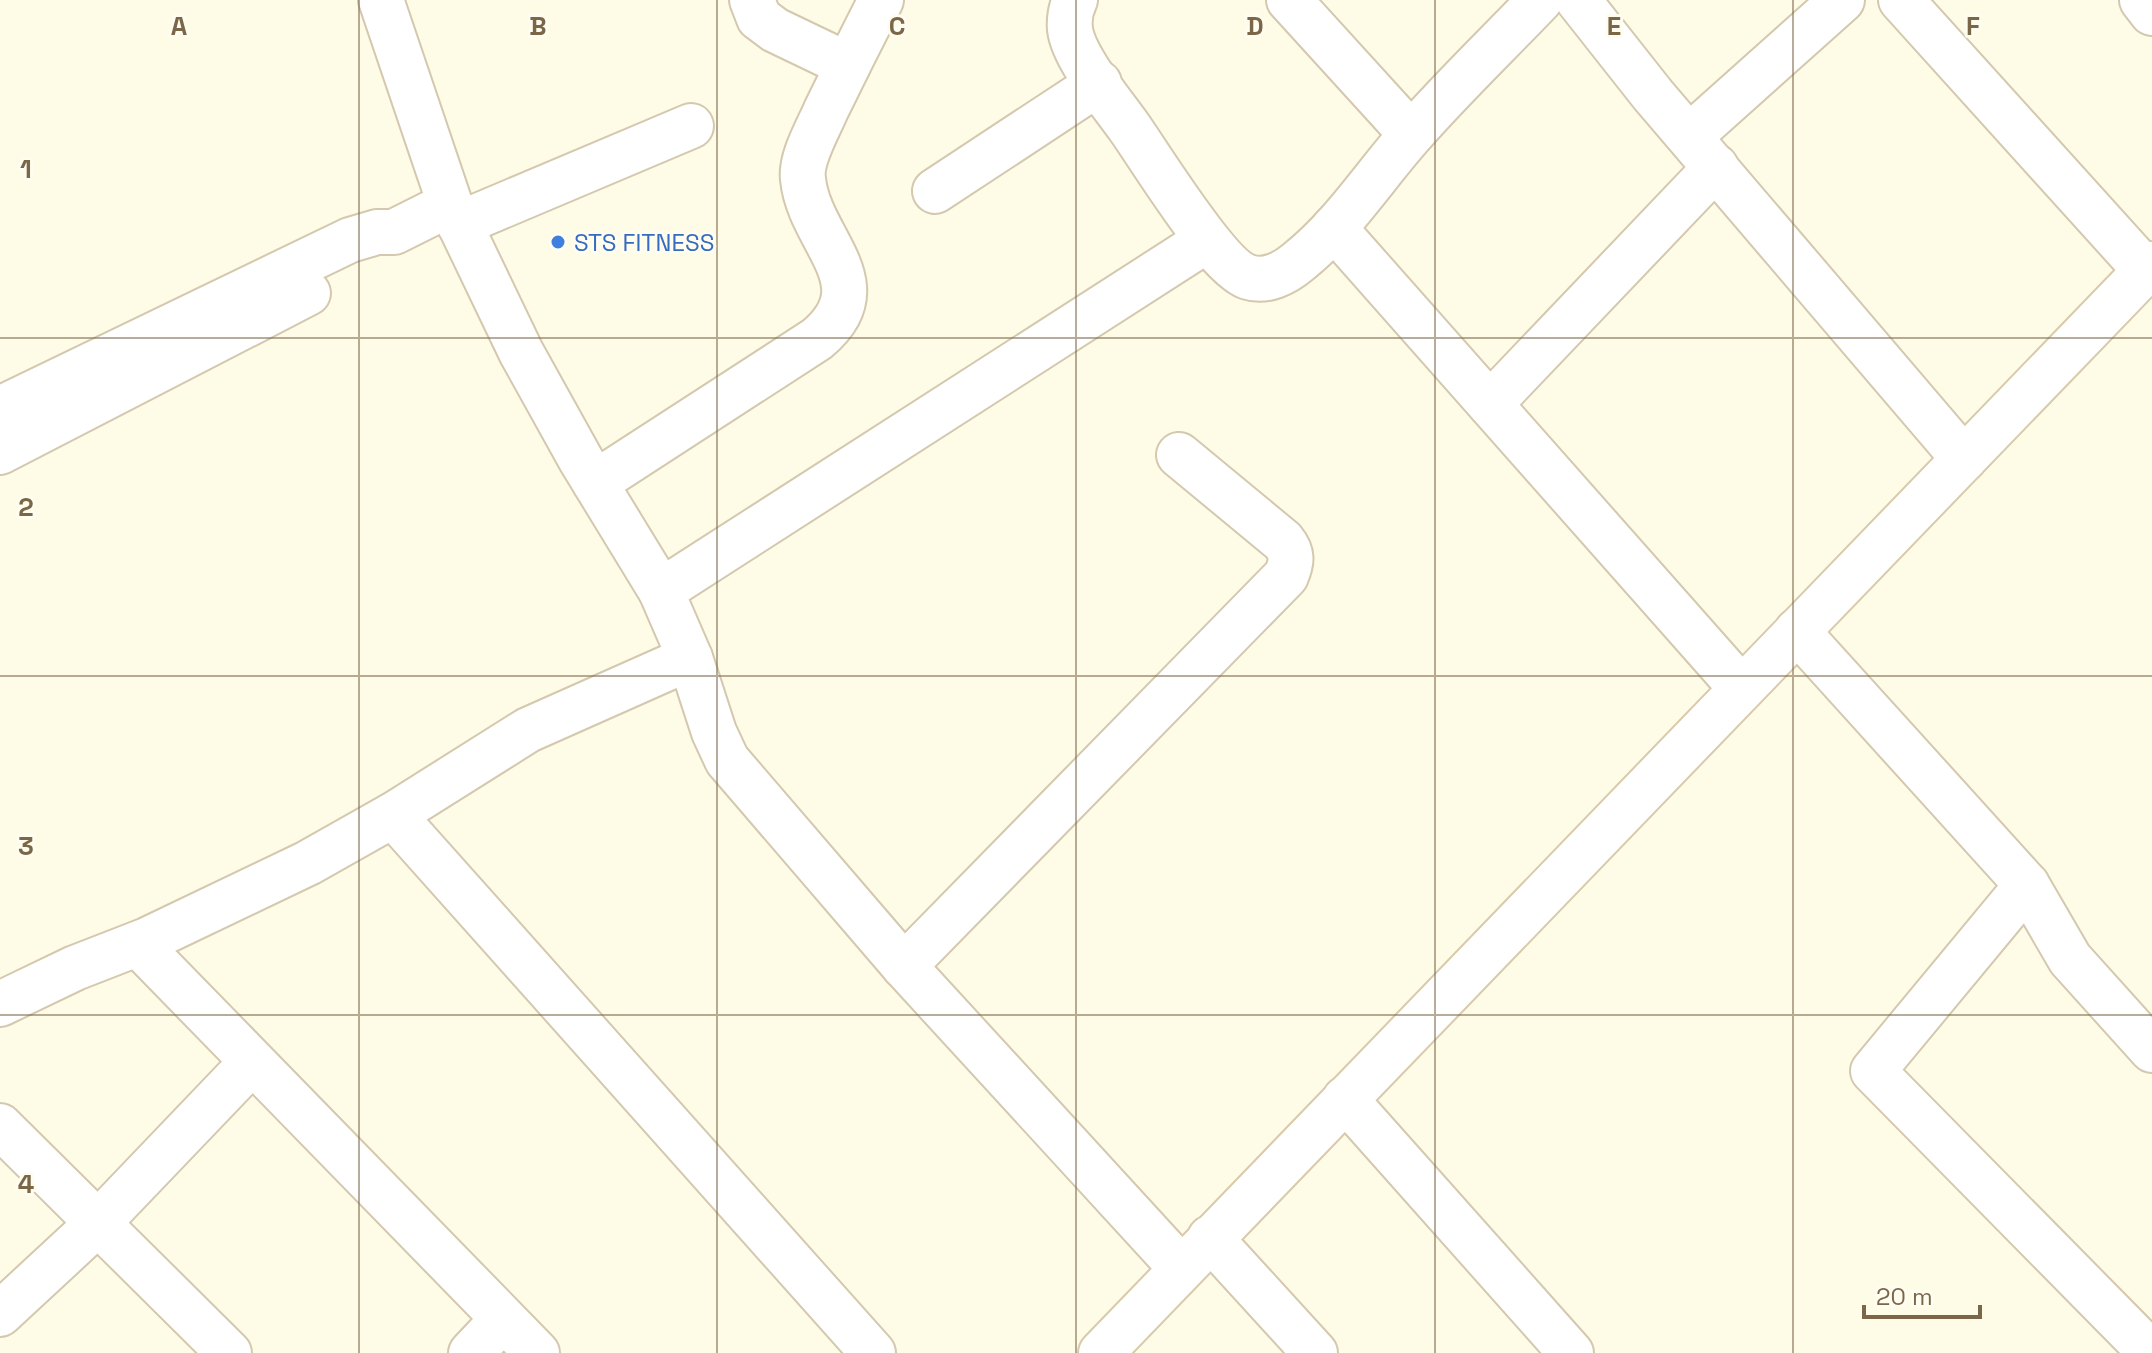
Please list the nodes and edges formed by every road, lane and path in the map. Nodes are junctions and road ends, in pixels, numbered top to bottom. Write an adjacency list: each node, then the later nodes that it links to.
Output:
1 (381, 0): 18 (street)
2 (752, 0): 12 (street)
3 (881, 0): 12 (street)
4 (1075, 0): 13 (street)
5 (1289, 0): 15 (street)
6 (1540, 0): 15 (street)
7 (1578, 0): 16 (street)
8 (1842, 0): 16 (street)
9 (1901, 0): 22 (street)
10 (2142, 0): 11 (street)
11 (2152, 13)
12 (848, 65): 28 (street)
13 (1099, 83): 17 (street); 21 (street)
14 (691, 126): 18 (street)
15 (1411, 134): 19 (street)
16 (1703, 152): 23 (street); 27 (street)
17 (935, 191)
18 (454, 214): 20 (street); 28 (street)
19 (1334, 228): 21 (street); 23 (street)
20 (394, 232): 24 (street); 25 (street)
21 (1207, 240): 29 (street)
22 (2149, 268): 27 (street)
23 (1490, 404): 32 (street)
24 (0, 409)
25 (0, 452)
26 (1179, 455): 36 (street)
27 (1964, 459): 30 (street)
28 (595, 483): 29 (street)
29 (661, 591): 31 (street)
30 (1797, 631): 32 (street); 34 (street)
31 (690, 658): 33 (street); 36 (street)
32 (1741, 688): 40 (street)
33 (393, 815): 35 (street); 49 (street)
34 (2027, 885): 38 (street); 53 (street)
35 (138, 944): 37 (street); 39 (street)
36 (904, 966): 43 (street)
37 (0, 1004)
38 (2152, 1050)
39 (252, 1062): 42 (street); 45 (street)
40 (1345, 1099): 43 (street); 52 (street)
41 (0, 1126): 42 (street)
42 (98, 1223): 44 (street); 46 (street)
43 (1196, 1253): 50 (street); 51 (street)
44 (0, 1314)
45 (503, 1319): 47 (street); 48 (street)
46 (229, 1353)
47 (471, 1353)
48 (537, 1353)
49 (873, 1353)
50 (1101, 1353)
51 (1315, 1353)
52 (1571, 1353)
53 (2151, 1353)

